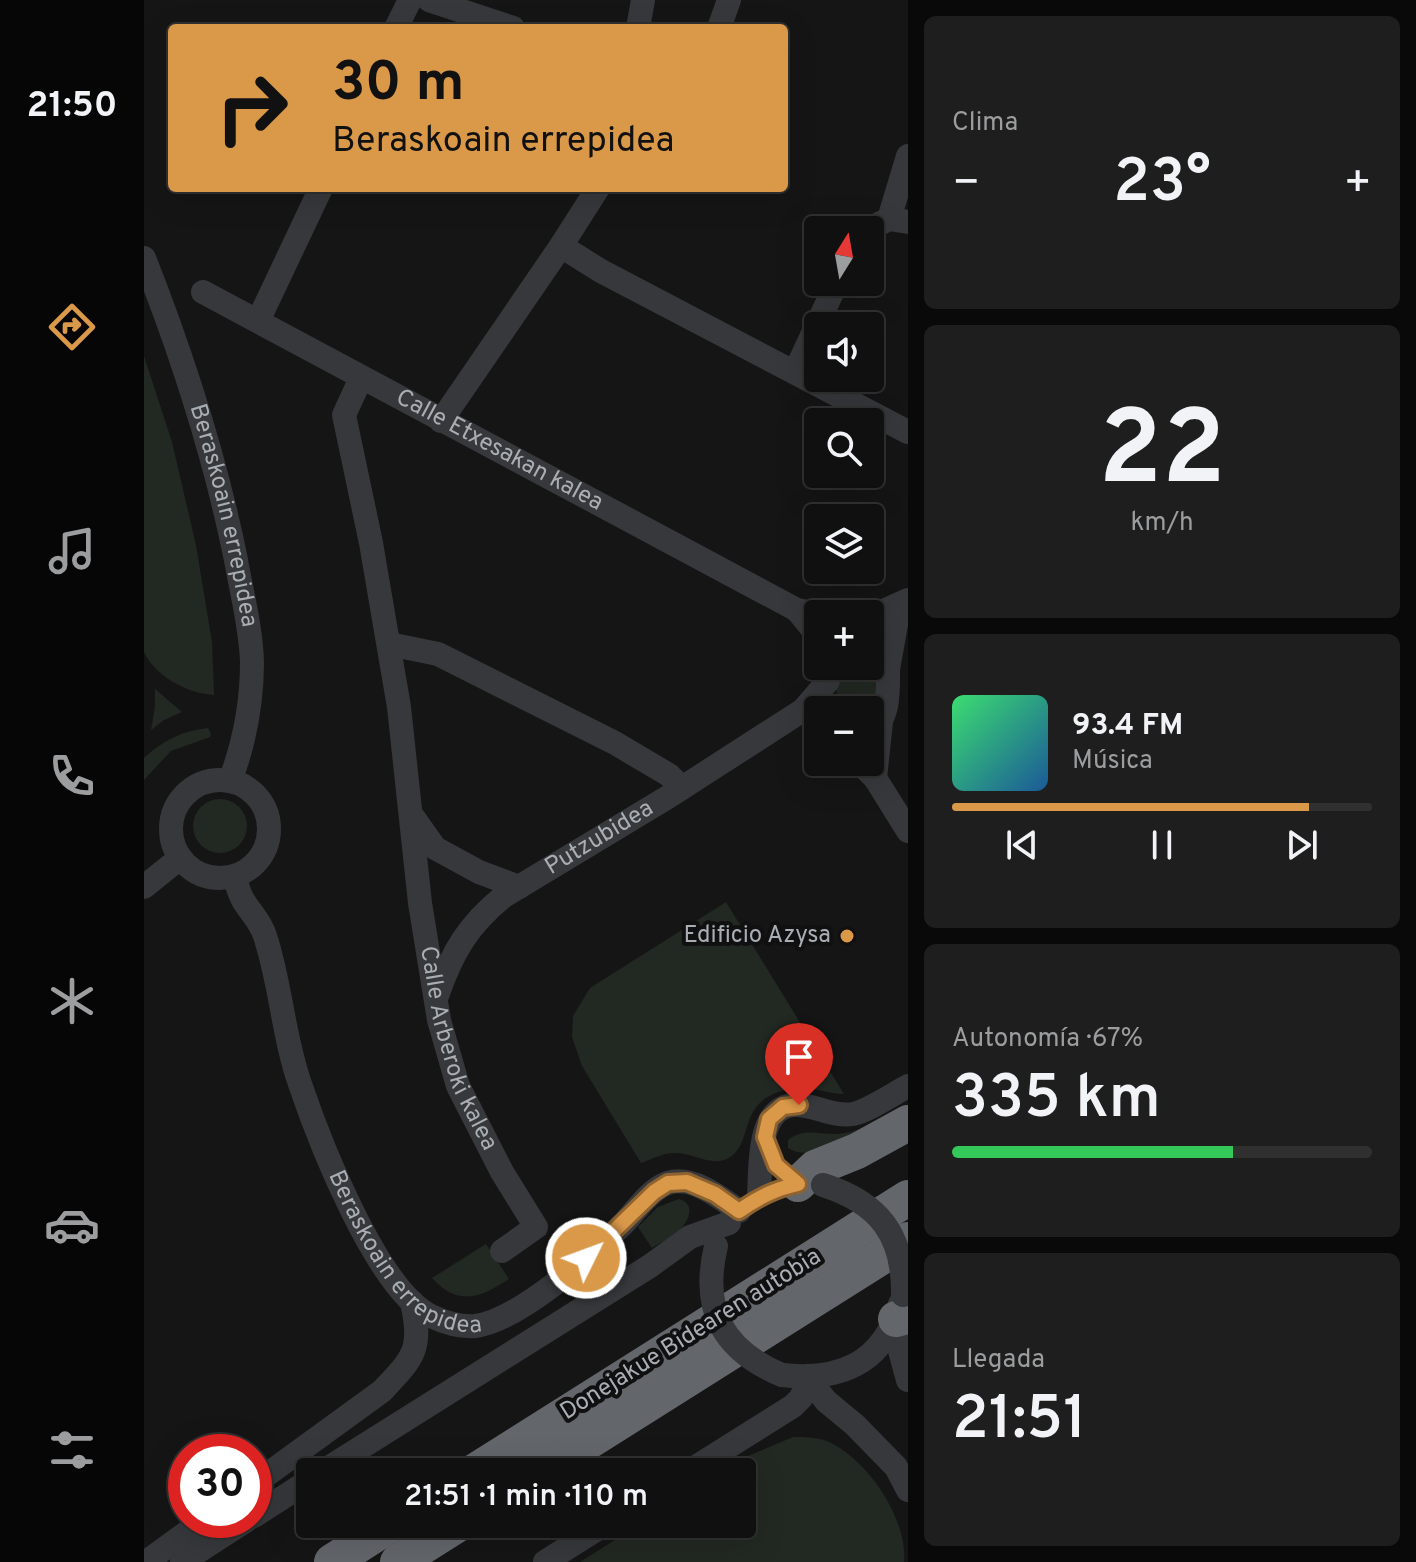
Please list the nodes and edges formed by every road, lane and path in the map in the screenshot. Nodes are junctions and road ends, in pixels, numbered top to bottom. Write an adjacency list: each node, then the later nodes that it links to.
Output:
1 (410, 0): 5 (street)
2 (429, 0): 6 (street)
3 (643, 0): 7 (street)
4 (729, 0): 8 (street)
5 (398, 24)
6 (501, 24)
7 (639, 24)
8 (720, 24)
9 (908, 156): 12 (street)
10 (319, 192): 17 (street)
11 (595, 192): 13 (street)
12 (899, 221)
13 (561, 246): 18 (street); 20 (street)
14 (144, 258): 31 (street, Beraskoain errepidea)
15 (203, 292): 17 (street, Calle Etxesakan kalea)
16 (830, 296): 18 (street)
17 (258, 321): 19 (street, Calle Etxesakan kalea)
18 (795, 372): 21 (street)
19 (361, 378): 20 (street, Calle Etxesakan kalea); 25 (street, Calle Arberoki kalea)
20 (441, 421): 23 (street, Calle Etxesakan kalea)
21 (908, 432)
22 (906, 601): 24 (street); 26 (street)
23 (804, 610)
24 (884, 611)
25 (389, 644): 32 (street); 33 (street, Calle Arberoki kalea)
26 (884, 652)
27 (884, 677): 28 (street)
28 (884, 702)
29 (804, 716): 32 (street, Putzubidea)
30 (871, 776): 34 (street)
31 (230, 781): 35 (street); 36 (street)
32 (682, 788): 38 (street, Putzubidea)
33 (411, 815): 38 (street, Calle Arberoki kalea); 39 (street, Calle Arberoki kalea)
34 (908, 831)
35 (180, 858): 36 (street); 37 (street)
36 (234, 877): 49 (street, Beraskoain errepidea)
37 (144, 887)
38 (519, 887): 39 (street, Putzubidea)
39 (436, 1000): 48 (street, Calle Arberoki kalea)
40 (908, 1086): 42 (street)
41 (908, 1123): 43 (highway)
42 (765, 1137): 43 (street); 44 (street)
43 (811, 1185): 44 (street); 50 (street, bridge)
44 (759, 1196): 46 (street)
45 (908, 1198): 56 (highway, Donejakue Bidearen autobia)
46 (734, 1217): 49 (street, Beraskoain errepidea); 51 (street, bridge); 55 (street)
47 (908, 1240): 57 (highway, Donejakue Bidearen autobia)
48 (502, 1251)
49 (412, 1302): 59 (street)
50 (900, 1314): 51 (street); 52 (street)
51 (812, 1378): 53 (street); 54 (street)
52 (908, 1380)
53 (782, 1415): 54 (street); 58 (street)
54 (855, 1425): 61 (street)
55 (344, 1458)
56 (496, 1458)
57 (562, 1458)
58 (711, 1458)
59 (272, 1471)
60 (296, 1489): 62 (street)
61 (908, 1490)
62 (272, 1504)
63 (179, 1538): 68 (street)
64 (219, 1538): 69 (street)
65 (369, 1538): 70 (highway)
66 (436, 1538): 71 (highway)
67 (583, 1538): 72 (street)
68 (146, 1562)
69 (182, 1562)
70 (332, 1562)
71 (398, 1562)
72 (545, 1562)

